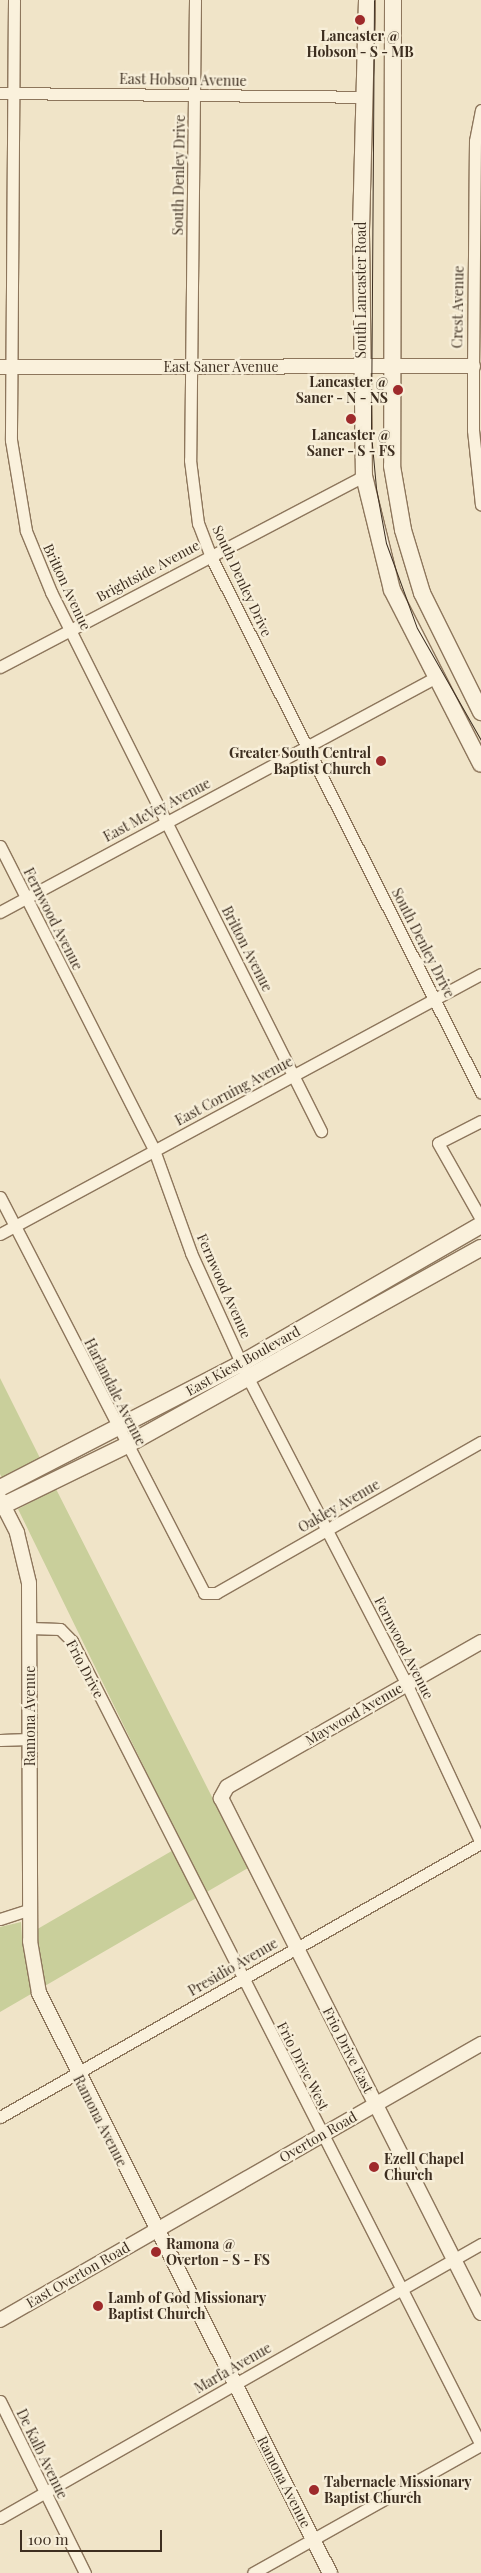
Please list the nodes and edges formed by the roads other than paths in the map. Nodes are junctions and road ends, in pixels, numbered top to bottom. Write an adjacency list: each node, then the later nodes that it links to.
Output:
1 (14, 0): 6 (street, Britton Avenue)
2 (195, 0): 7 (street, South Denley Drive)
3 (367, 0): 8 (main road, South Lancaster Road)
4 (393, 0): 12 (main road)
5 (0, 92): 6 (street, East Hobson Avenue)
6 (13, 93): 7 (street, East Hobson Avenue); 14 (street, Britton Avenue)
7 (194, 95): 8 (street, East Hobson Avenue); 16 (street, South Denley Drive)
8 (366, 97): 15 (main road, South Lancaster Road)
9 (481, 110): 10 (street, Crest Avenue)
10 (478, 172): 11 (street, Crest Avenue)
11 (477, 312): 13 (street, Crest Avenue)
12 (390, 366): 13 (street, East Saner Avenue); 15 (street, East Saner Avenue); 24 (main road)
13 (472, 366): 17 (street, Crest Avenue)
14 (6, 367): 16 (street, East Saner Avenue); 21 (street, Britton Avenue)
15 (361, 367): 16 (street, East Saner Avenue); 18 (main road, South Lancaster Road)
16 (192, 368): 20 (street, South Denley Drive)
17 (478, 453): 19 (street, Crest Avenue)
18 (364, 476): 20 (street, Brightside Avenue); 23 (main road, South Lancaster Road)
19 (481, 505)
20 (210, 555): 21 (street, Brightside Avenue); 25 (street, South Denley Drive)
21 (69, 628): 22 (street, Brightside Avenue); 27 (street, Britton Avenue)
22 (0, 667)
23 (435, 678): 25 (street, East McVey Avenue); 26 (main road, South Lancaster Road)
24 (481, 712)
25 (308, 747): 27 (street, East McVey Avenue); 32 (street, South Denley Drive)
26 (481, 764)
27 (167, 822): 29 (street, East McVey Avenue); 33 (street, Britton Avenue)
28 (0, 846): 29 (street, Fernwood Avenue)
29 (26, 898): 30 (street, East McVey Avenue); 37 (street, Fernwood Avenue)
30 (0, 912)
31 (481, 974): 32 (street, East Corning Avenue)
32 (434, 999): 33 (street, East Corning Avenue); 34 (street, South Denley Drive)
33 (294, 1076): 36 (street, Britton Avenue); 37 (street, East Corning Avenue)
34 (481, 1092)
35 (481, 1121): 39 (street)
36 (321, 1131)
37 (154, 1150): 40 (street, East Corning Avenue); 44 (street, Fernwood Avenue)
38 (0, 1197): 40 (street, Harlandale Avenue)
39 (481, 1219)
40 (15, 1226): 42 (street, East Corning Avenue); 45 (street, Harlandale Avenue)
41 (481, 1226): 44 (main road, East Kiest Boulevard)
42 (0, 1234)
43 (481, 1248): 44 (main road, East Kiest Boulevard)
44 (245, 1370): 45 (main road, East Kiest Boulevard); 47 (main road, East Kiest Boulevard); 50 (street, Fernwood Avenue)
45 (117, 1429): 47 (street, Harlandale Avenue); 48 (main road, East Kiest Boulevard)
46 (481, 1442): 50 (street, Oakley Avenue)
47 (125, 1446): 49 (main road, East Kiest Boulevard); 51 (street, Harlandale Avenue)
48 (0, 1488)
49 (1, 1504): 52 (street)
50 (327, 1530): 51 (street, Oakley Avenue); 54 (street, Fernwood Avenue)
51 (210, 1594)
52 (30, 1628): 55 (street, Ramona Avenue); 59 (street, Frio Drive)
53 (481, 1642): 54 (street, Maywood Avenue)
54 (406, 1684): 57 (street, Maywood Avenue); 58 (street, Fernwood Avenue)
55 (29, 1739): 56 (street); 60 (street, Ramona Avenue)
56 (0, 1740)
57 (227, 1787): 62 (street, Frio Drive East)
58 (481, 1843): 62 (street, Presidio Avenue)
59 (183, 1860): 63 (street, Frio Drive West)
60 (30, 1909): 61 (street); 65 (street, Ramona Avenue)
61 (0, 1919)
62 (296, 1948): 63 (street, Presidio Avenue); 66 (street, Frio Drive East)
63 (243, 1978): 65 (street, Presidio Avenue); 68 (street, Frio Drive West)
64 (481, 2044): 66 (street, Overton Road)
65 (76, 2073): 67 (street, Presidio Avenue); 69 (street, Ramona Avenue)
66 (376, 2104): 68 (street, Overton Road); 71 (street, Frio Drive East)
67 (0, 2117)
68 (323, 2134): 69 (street, Overton Road); 72 (street, Frio Drive West)
69 (155, 2231): 74 (street, East Overton Road); 75 (street, Ramona Avenue)
70 (481, 2244): 71 (street, Marfa Avenue)
71 (454, 2259): 72 (street, Marfa Avenue); 73 (street, Frio Drive East)
72 (402, 2288): 75 (street, Marfa Avenue); 77 (street, Frio Drive West)
73 (481, 2312)
74 (0, 2320)
75 (234, 2384): 78 (street, Marfa Avenue); 80 (street, Ramona Avenue)
76 (0, 2401): 78 (street, De Kalb Avenue)
77 (481, 2445): 80 (street)
78 (45, 2493): 79 (street, Marfa Avenue); 81 (street, De Kalb Avenue)
79 (0, 2518)
80 (313, 2538): 82 (street); 83 (street, Ramona Avenue)
81 (84, 2573)
82 (252, 2573)
83 (330, 2573)

